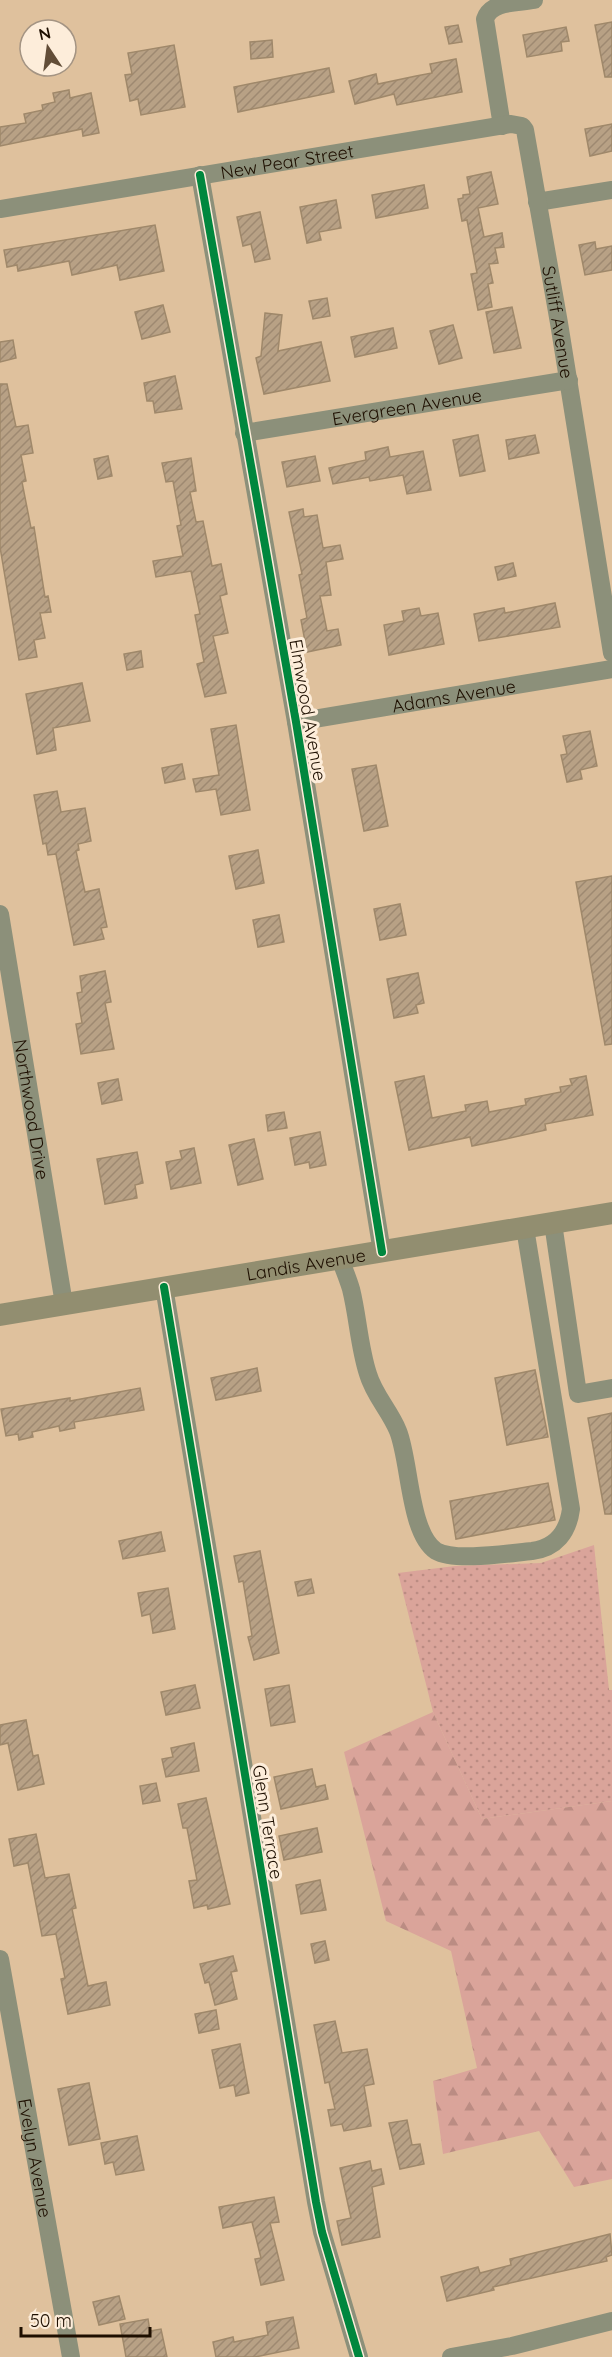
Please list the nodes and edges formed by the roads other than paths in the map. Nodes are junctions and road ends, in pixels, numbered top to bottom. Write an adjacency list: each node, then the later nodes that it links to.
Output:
1 (534, 0): 2 (street)
2 (502, 126): 3 (street, New Pear Street); 5 (street, Sutliff Avenue)
3 (200, 175): 6 (street, New Pear Street); 8 (street, Elmwood Avenue)
4 (612, 190): 5 (street)
5 (537, 202): 7 (street, Sutliff Avenue)
6 (0, 209)
7 (569, 380): 8 (street, Evergreen Avenue); 9 (street, Sutliff Avenue)
8 (244, 433): 11 (street, Elmwood Avenue)
9 (612, 652)
10 (612, 669): 11 (street, Adams Avenue)
11 (296, 722): 16 (street, Elmwood Avenue)
12 (0, 914): 19 (street, Northwood Drive)
13 (612, 1214): 14 (main road, Landis Avenue)
14 (553, 1223): 15 (main road, Landis Avenue); 21 (street)
15 (525, 1228): 16 (main road, Landis Avenue); 17 (street)
16 (382, 1252): 17 (main road, Landis Avenue)
17 (340, 1258): 18 (main road, Landis Avenue)
18 (164, 1287): 19 (main road, Landis Avenue); 25 (street, Glenn Terrace)
19 (64, 1304): 20 (main road, Landis Avenue)
20 (0, 1315)
21 (612, 1388)
22 (0, 1959): 24 (street, Evelyn Avenue)
23 (612, 2321): 26 (street)
24 (71, 2357)
25 (359, 2357)
26 (451, 2357)

